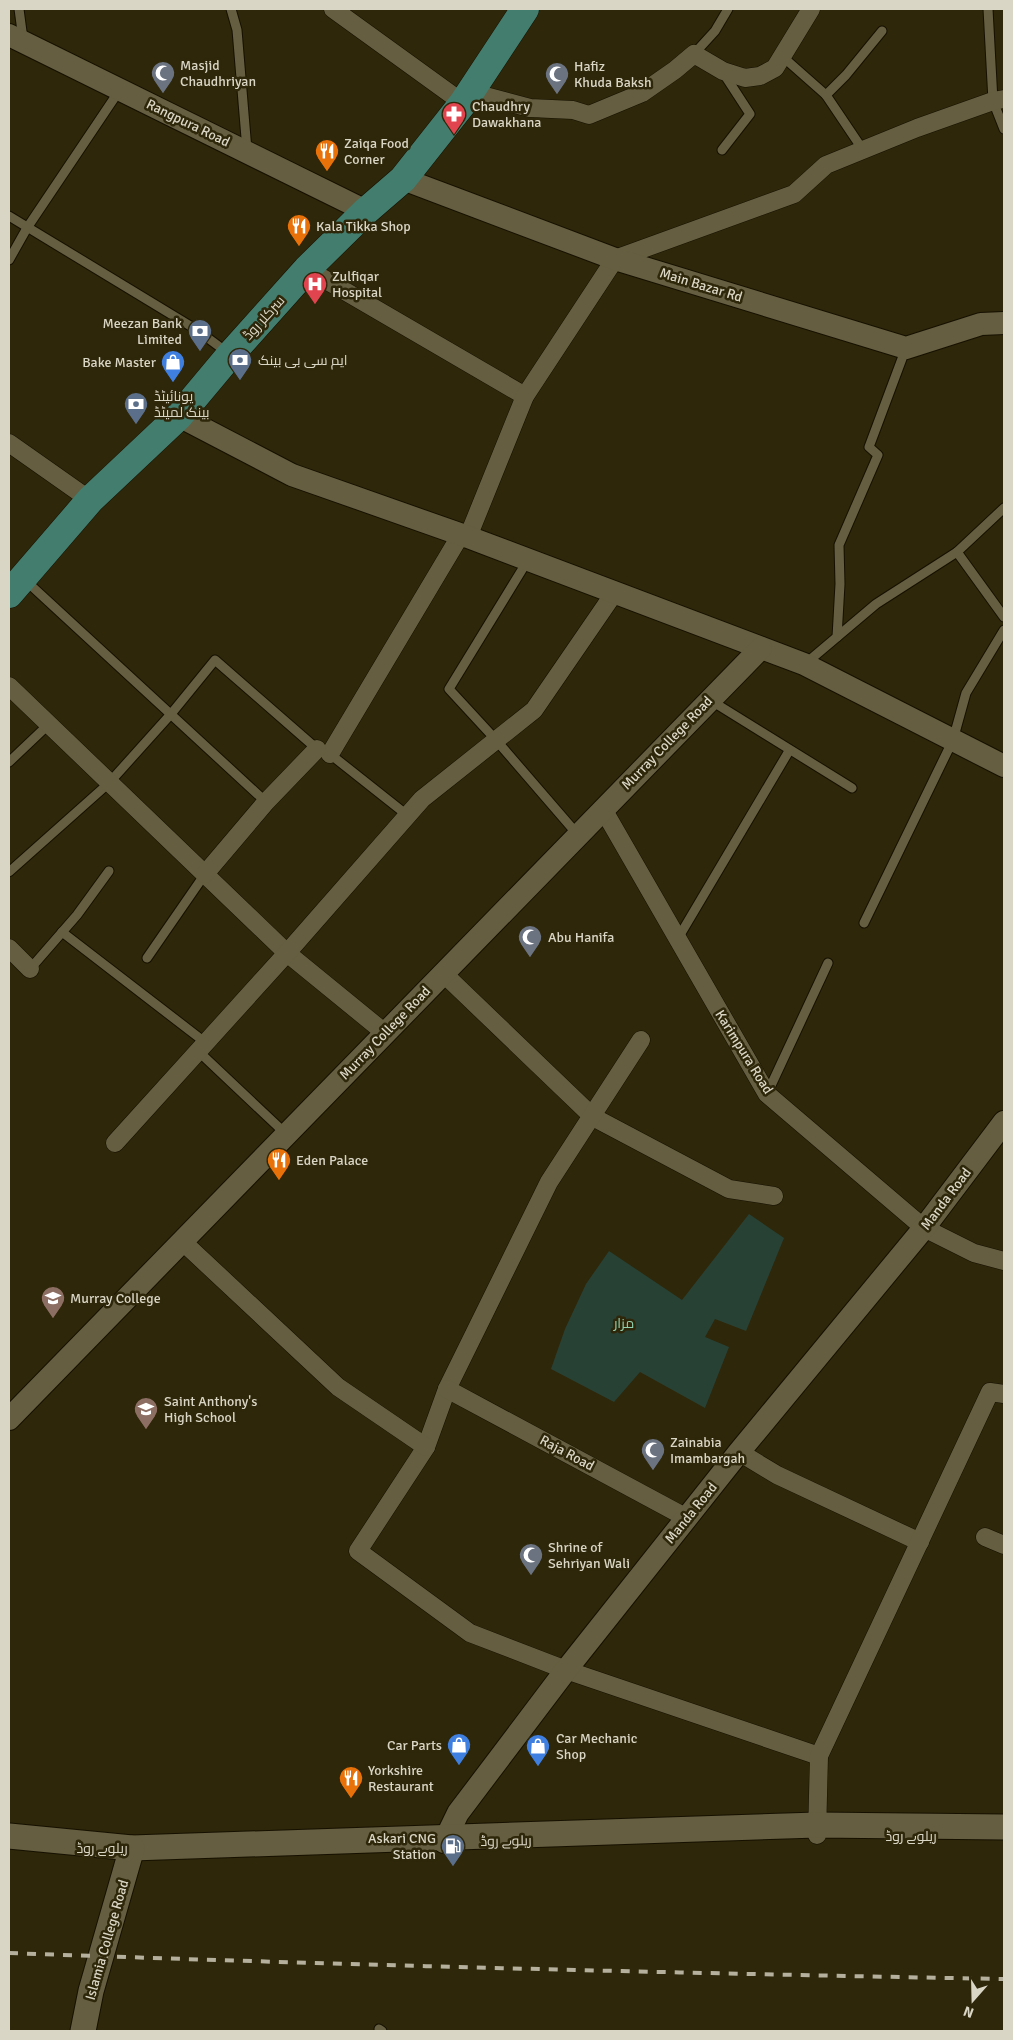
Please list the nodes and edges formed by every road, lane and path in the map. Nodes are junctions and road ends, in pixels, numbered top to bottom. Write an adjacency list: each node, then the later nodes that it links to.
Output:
1 (19, 9): 9 (lane)
2 (231, 9): 20 (lane)
3 (333, 9): 15 (street)
4 (525, 9): 15 (main road, سرکلر روڈ)
5 (728, 9): 10 (lane)
6 (811, 9): 11 (street)
7 (988, 9): 16 (lane)
8 (882, 31): 14 (lane)
9 (16, 38): 13 (street, Rangpura Road)
10 (694, 54): 12 (street); 15 (street)
11 (783, 57): 12 (street); 14 (lane)
12 (723, 71): 18 (lane)
13 (120, 89): 20 (street, Rangpura Road); 24 (lane)
14 (826, 95): 19 (lane)
15 (467, 97): 21 (main road, سرکلر روڈ)
16 (999, 100): 17 (lane); 19 (street)
17 (1004, 129)
18 (722, 150)
19 (863, 150): 25 (street)
20 (248, 152): 22 (street, Rangpura Road)
21 (403, 179): 22 (main road, سرکلر روڈ); 25 (street, Main Bazar Rd)
22 (366, 211): 27 (main road, سرکلر روڈ)
23 (9, 216): 24 (lane)
24 (27, 228): 26 (lane); 30 (lane)
25 (615, 259): 29 (street, Main Bazar Rd); 31 (street)
26 (9, 260)
27 (307, 269): 30 (main road, سرکلر روڈ); 31 (street)
28 (1004, 322): 29 (street)
29 (906, 348): 43 (lane)
30 (230, 355): 32 (main road, سرکلر روڈ)
31 (525, 396): 36 (street)
32 (179, 416): 34 (main road, سرکلر روڈ); 36 (street)
33 (9, 443): 34 (street)
34 (90, 500): 39 (main road, سرکلر روڈ)
35 (1004, 508): 37 (lane)
36 (464, 536): 38 (street); 53 (street)
37 (957, 552): 41 (lane); 43 (lane)
38 (528, 560): 40 (street); 50 (lane)
39 (16, 586): 48 (lane)
40 (615, 592): 44 (street); 50 (street)
41 (1004, 617)
42 (1004, 630): 51 (lane)
43 (837, 637): 45 (lane)
44 (761, 648): 45 (street); 47 (street, Murray College Road)
45 (804, 664): 51 (street)
46 (9, 686): 49 (street)
47 (709, 700): 52 (lane); 59 (street, Murray College Road)
48 (171, 714): 53 (lane); 56 (lane); 58 (lane)
49 (48, 725): 54 (lane); 56 (street)
50 (496, 740): 60 (street); 61 (lane)
51 (953, 740): 55 (street); 65 (lane)
52 (789, 750): 57 (lane); 67 (lane)
53 (324, 752): 58 (street); 60 (lane)
54 (9, 762)
55 (1004, 766)
56 (109, 783): 63 (lane); 64 (street)
57 (852, 788)
58 (266, 802): 64 (street)
59 (603, 809): 61 (street, Murray College Road); 67 (street, Karimpura Road)
60 (408, 815): 69 (street)
61 (578, 835): 73 (street, Murray College Road)
62 (109, 871): 66 (lane)
63 (9, 872)
64 (204, 874): 69 (street); 70 (lane)
65 (864, 923)
66 (62, 932): 72 (lane); 76 (lane)
67 (677, 940): 77 (street, Karimpura Road)
68 (9, 948): 72 (street)
69 (287, 953): 74 (street); 76 (street)
70 (147, 958)
71 (828, 963): 77 (lane)
72 (30, 969)
73 (443, 973): 74 (street, Murray College Road); 78 (street)
74 (385, 1033): 80 (street, Murray College Road)
75 (641, 1040): 78 (street)
76 (202, 1047): 80 (lane); 81 (street)
77 (767, 1094): 83 (street, Karimpura Road)
78 (593, 1117): 82 (street); 86 (street)
79 (1004, 1122): 83 (street, Manda Road)
80 (286, 1134): 84 (street, Murray College Road)
81 (115, 1143)
82 (774, 1196)
83 (924, 1228): 85 (street, Karimpura Road); 90 (street, Manda Road)
84 (182, 1241): 88 (street, Murray College Road); 89 (street)
85 (1004, 1261)
86 (447, 1389): 89 (street); 91 (street, Raja Road)
87 (1004, 1394): 93 (street)
88 (9, 1419)
89 (426, 1447): 95 (street)
90 (739, 1452): 91 (street, Manda Road); 93 (street)
91 (687, 1518): 95 (street, Manda Road)
92 (985, 1537): 94 (street)
93 (920, 1542): 96 (street)
94 (1004, 1545)
95 (566, 1670): 96 (street); 100 (street, Manda Road)
96 (820, 1756): 98 (street)
97 (1004, 1827): 98 (main road)
98 (817, 1830): 99 (main road, ریلوے روڈ); 100 (main road, ریلوے روڈ)
99 (1004, 1835)
100 (445, 1840): 102 (main road, ریلوے روڈ)
101 (9, 1845): 102 (main road, ریلوے روڈ)
102 (132, 1848): 103 (main road, Islamia College Road); 104 (main road)
103 (83, 2031)
104 (93, 2031)

